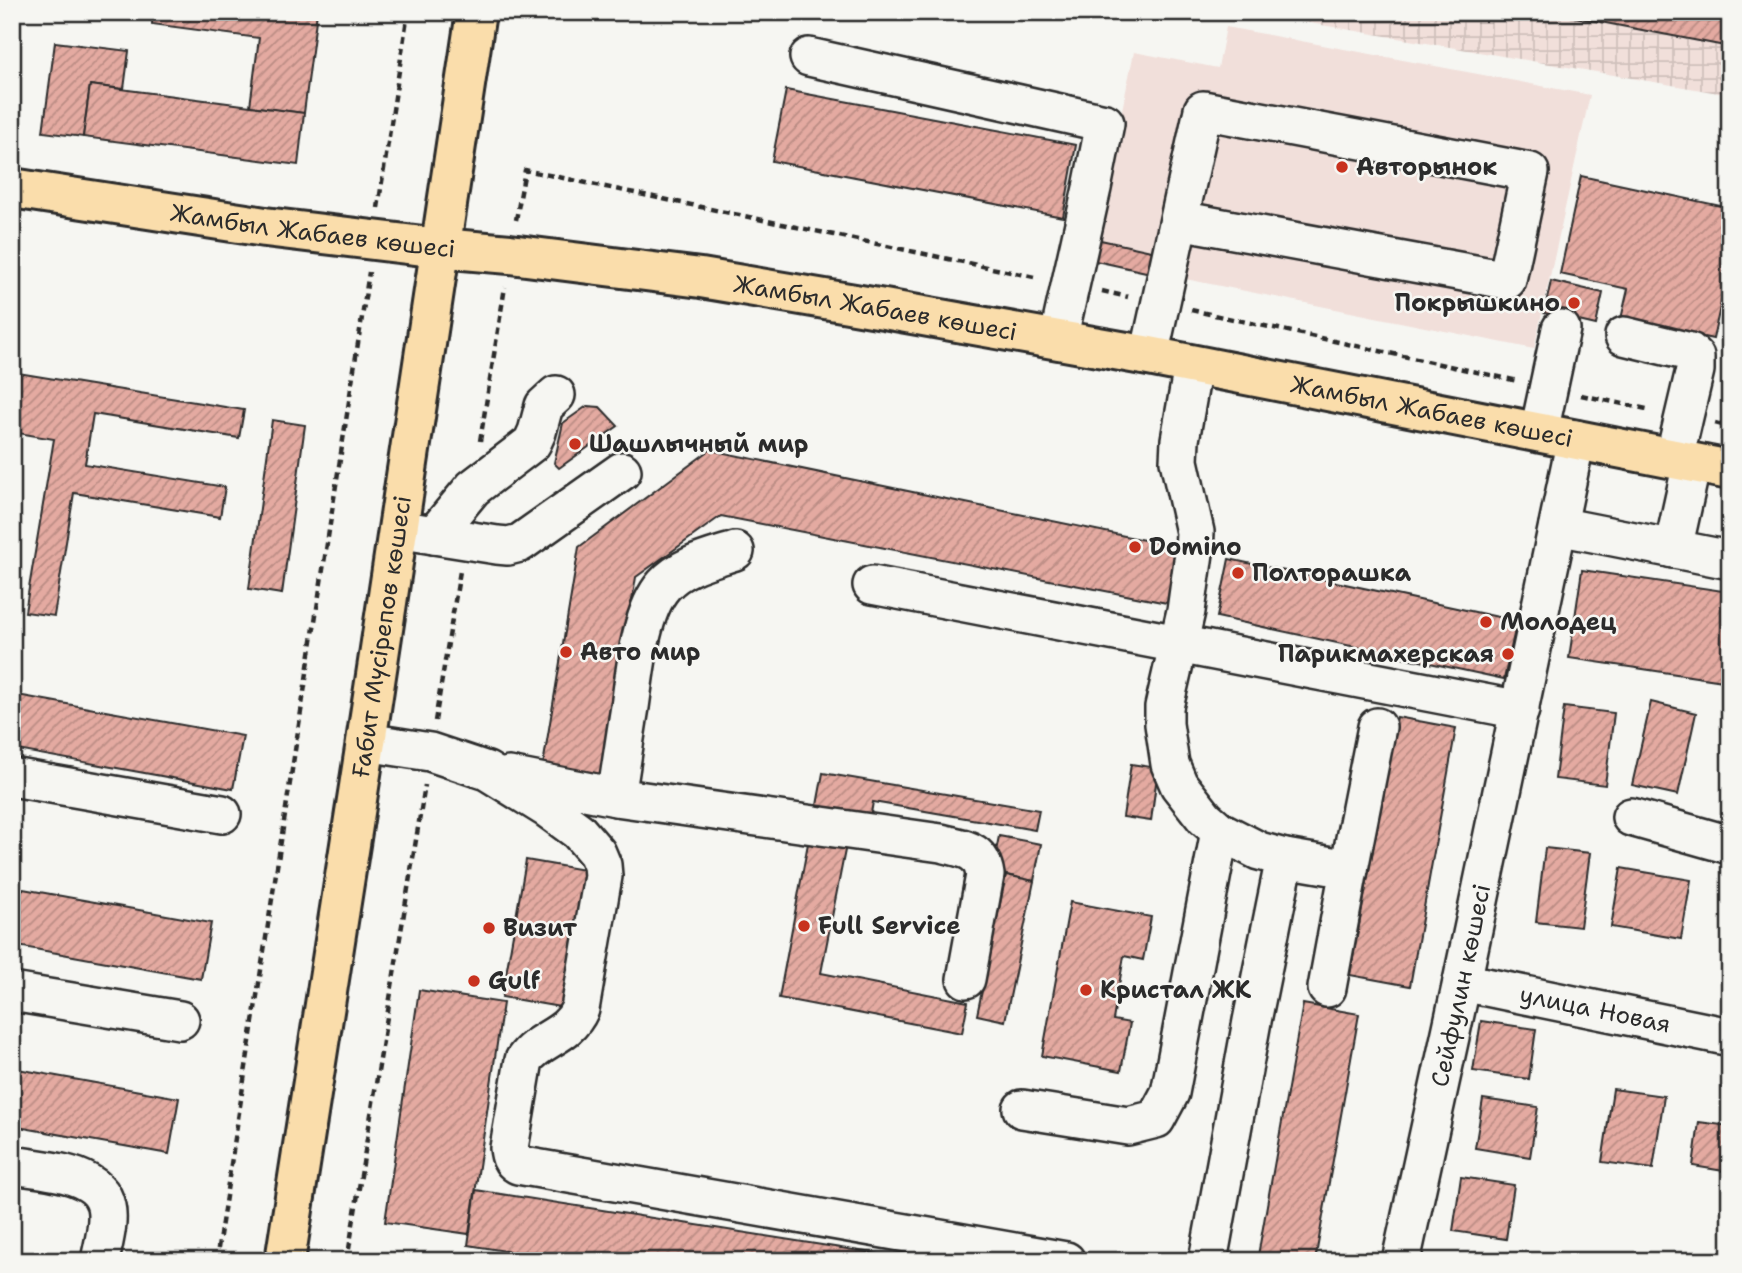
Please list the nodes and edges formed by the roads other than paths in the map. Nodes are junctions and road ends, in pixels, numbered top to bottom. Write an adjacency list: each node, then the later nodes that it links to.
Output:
1 (476, 12): 5 (main road, Ғабит Мүсірепов көшесі)
2 (809, 57): 8 (street)
3 (12, 188): 5 (main road, Жамбыл Жабаев көшесі)
4 (1179, 220): 4 (street); 9 (street)
5 (440, 248): 8 (main road, Жамбыл Жабаев көшесі); 18 (main road, Ғабит Мүсірепов көшесі)
6 (1561, 329): 12 (street)
7 (1624, 336): 14 (street)
8 (1058, 340): 9 (main road, Жамбыл Жабаев көшесі)
9 (1149, 356): 10 (main road, Жамбыл Жабаев көшесі)
10 (1193, 366): 12 (main road, Жамбыл Жабаев көшесі); 23 (street)
11 (556, 395): 18 (street)
12 (1539, 432): 13 (main road, Жамбыл Жабаев көшесі)
13 (1576, 439): 14 (main road, Жамбыл Жабаев көшесі); 17 (street, Сейфулин көшесі)
14 (1683, 461): 15 (main road, Жамбыл Жабаев көшесі); 19 (street)
15 (1730, 470)
16 (622, 471): 18 (street)
17 (1559, 526): 19 (street); 24 (street, Сейфулин көшесі)
18 (432, 535): 26 (main road, Ғабит Мүсірепов көшесі)
19 (1673, 549): 21 (street)
20 (735, 551): 29 (street)
21 (1730, 560)
22 (872, 585): 23 (street)
23 (1178, 645): 24 (street); 32 (street)
24 (1520, 710): 37 (street, Сейфулин көшесі)
25 (1377, 727): 35 (street)
26 (366, 742): 27 (street); 45 (main road, Ғабит Мүсірепов көшесі)
27 (487, 771): 29 (street); 46 (street)
28 (12, 777): 30 (street)
29 (616, 797): 36 (street)
30 (222, 814)
31 (1631, 817): 33 (street)
32 (1220, 831): 34 (street); 42 (street)
33 (1730, 845)
34 (1285, 858): 35 (street); 47 (street)
35 (1349, 869): 38 (street)
36 (966, 979)
37 (1462, 982): 41 (street, улица Новая); 48 (street, Сейфулин көшесі)
38 (1327, 988)
39 (12, 992): 40 (street)
40 (180, 1020)
41 (1730, 1037)
42 (1022, 1109)
43 (12, 1165): 44 (street)
44 (100, 1261)
45 (286, 1261)
46 (1066, 1261)
47 (1208, 1261)
48 (1401, 1261)

